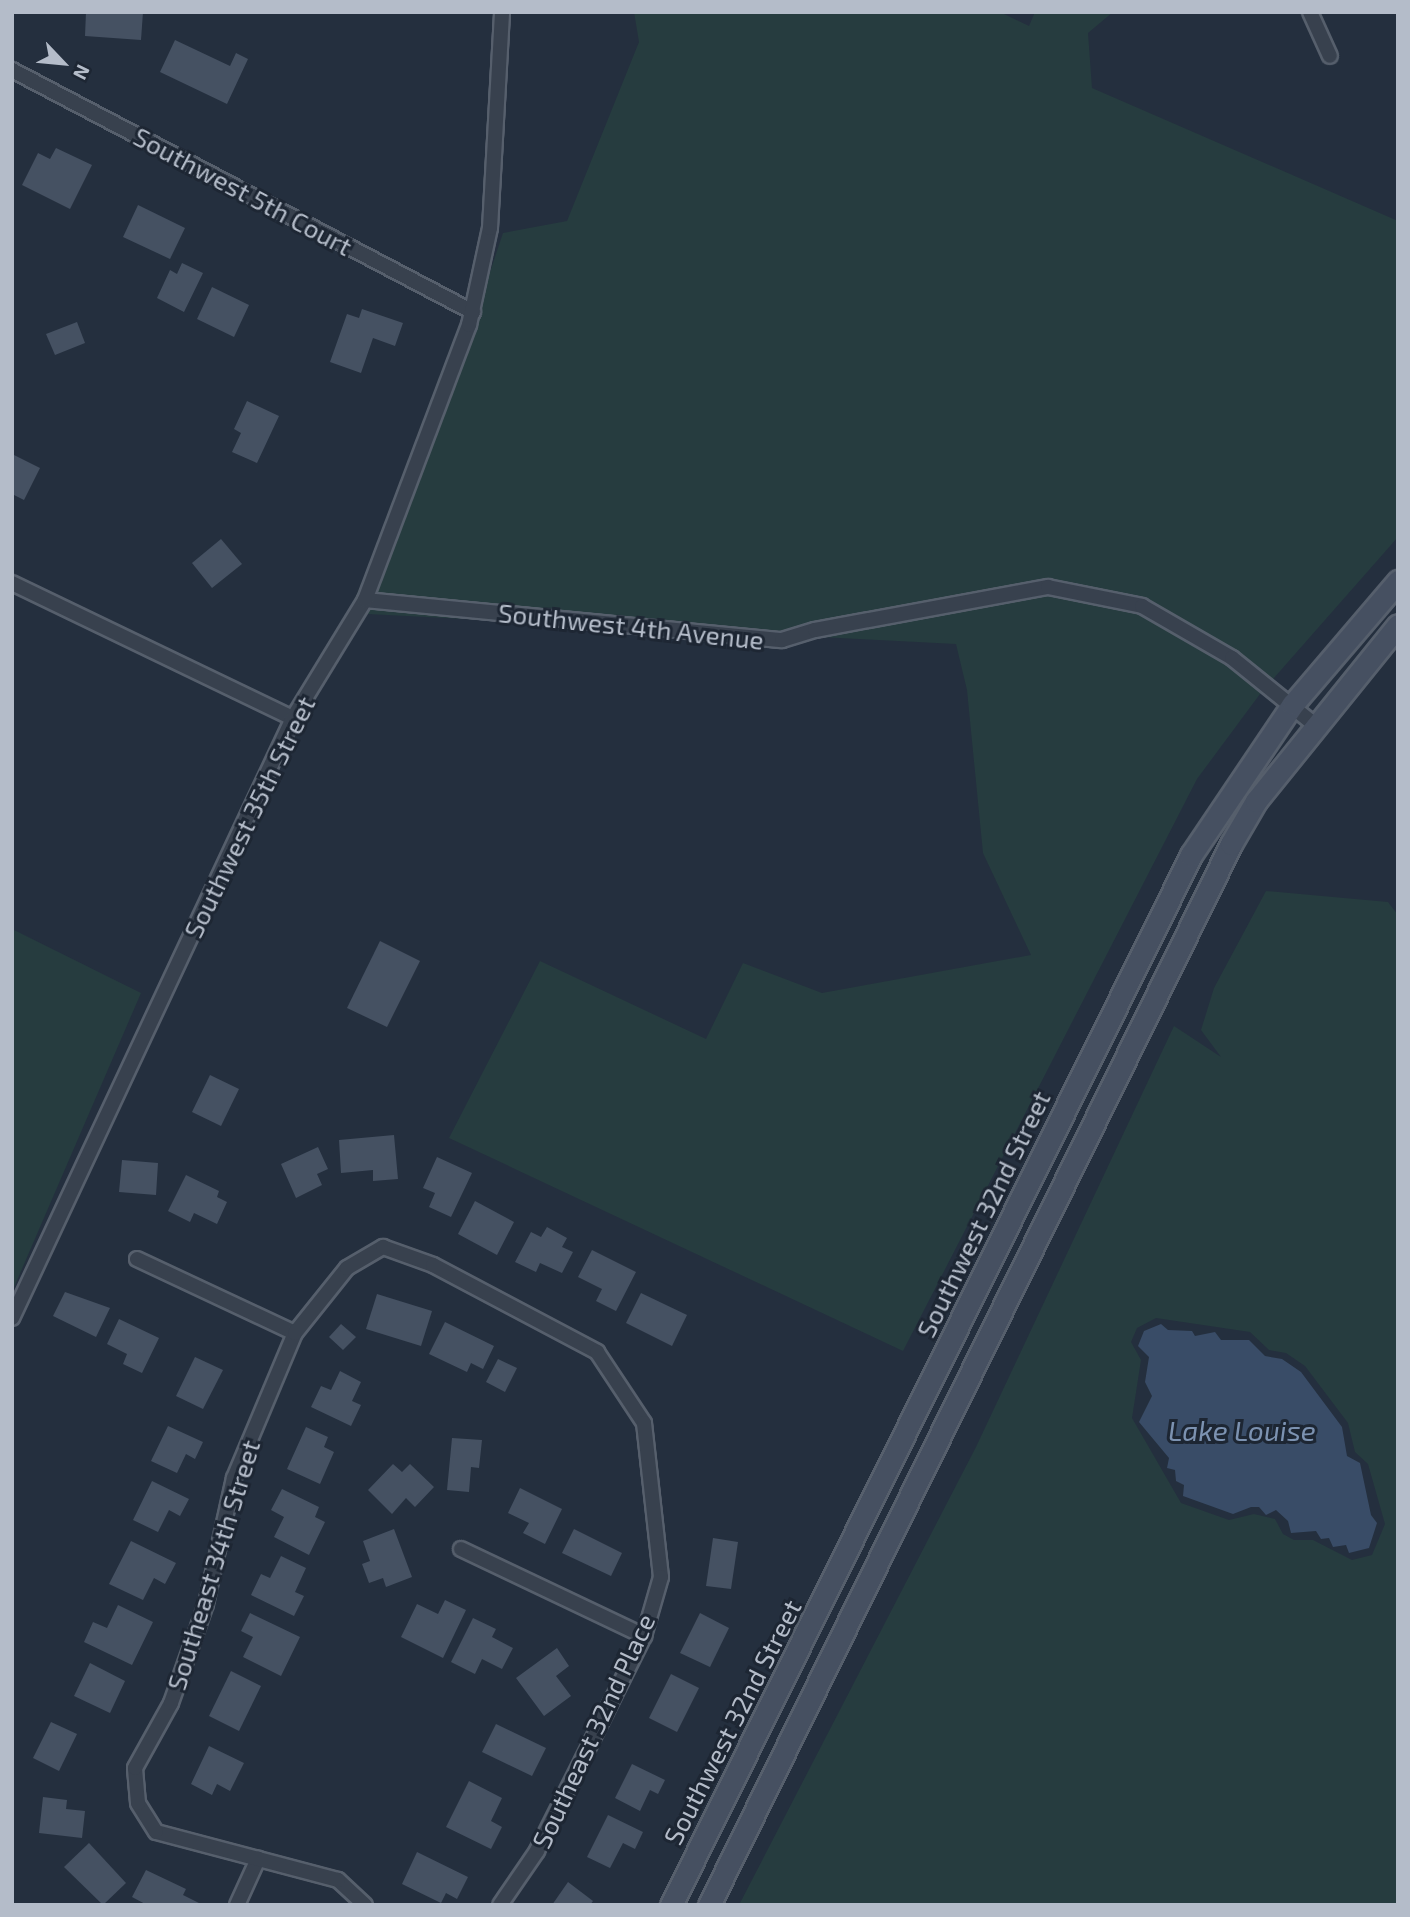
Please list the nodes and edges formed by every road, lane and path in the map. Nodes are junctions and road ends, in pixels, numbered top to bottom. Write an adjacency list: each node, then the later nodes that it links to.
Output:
1 (502, 12): 5 (street, Southwest 35th Street)
2 (1310, 12): 3 (street)
3 (1330, 56)
4 (12, 70): 5 (street, Southwest 5th Court)
5 (473, 312): 8 (street, Southwest 35th Street)
6 (1398, 581): 10 (main road, Southwest 32nd Street)
7 (12, 583): 11 (street)
8 (365, 600): 10 (street, Southwest 4th Avenue); 11 (street, Southwest 35th Street)
9 (1398, 625): 12 (main road)
10 (1293, 704): 12 (street, Southwest 4th Avenue); 23 (main road, Southwest 32nd Street)
11 (293, 718): 14 (street, Southwest 35th Street)
12 (1315, 725): 24 (main road)
13 (137, 1259): 15 (street)
14 (12, 1318)
15 (295, 1334): 16 (street, Southeast 34th Street); 19 (street, Southeast 34th Street)
16 (645, 1423): 18 (street, Southeast 32nd Place)
17 (461, 1549): 18 (street)
18 (644, 1636): 22 (street, Southeast 32nd Place)
19 (258, 1859): 20 (street); 21 (street)
20 (237, 1905)
21 (365, 1905)
22 (500, 1905)
23 (671, 1905)
24 (709, 1905)

